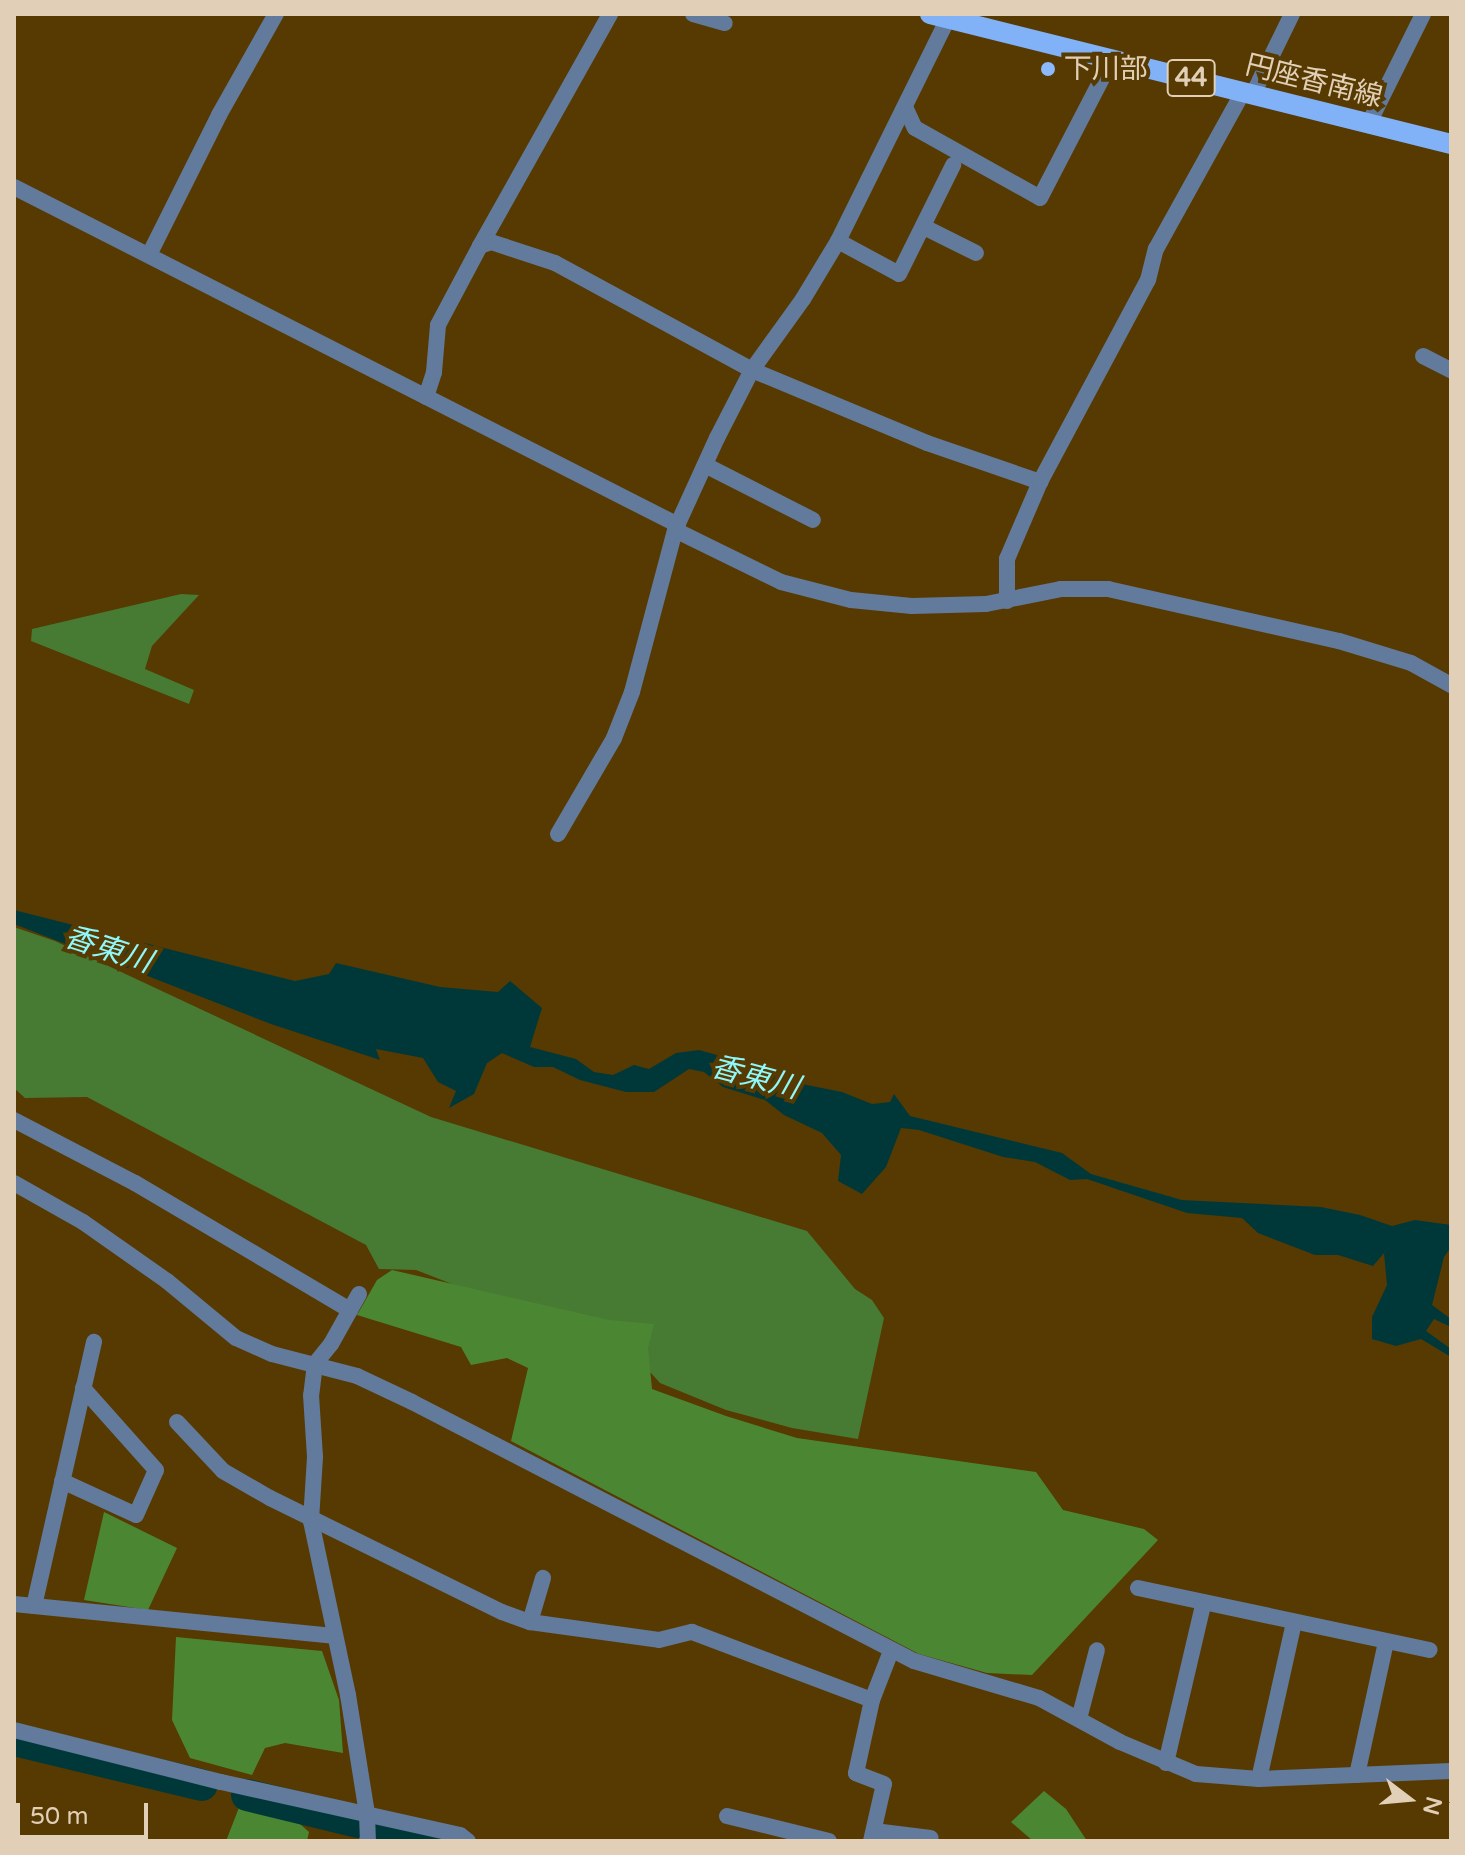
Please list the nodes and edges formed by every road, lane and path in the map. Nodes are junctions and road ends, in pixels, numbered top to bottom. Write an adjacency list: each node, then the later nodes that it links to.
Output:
1 (276, 14): 19 (street)
2 (610, 14): 17 (street)
3 (693, 14): 7 (street)
4 (1292, 14): 9 (street)
5 (1423, 14): 11 (street)
6 (943, 15): 8 (main road, 円座香南線 / 44); 10 (street)
7 (725, 23)
8 (1112, 59): 9 (main road, 円座香南線 / 44); 10 (street)
9 (1248, 93): 11 (main road, 円座香南線 / 44); 25 (street)
10 (905, 107): 16 (street)
11 (1369, 123): 12 (main road, 円座香南線 / 44)
12 (1451, 144)
13 (953, 165): 15 (street)
14 (14, 187): 19 (street)
15 (924, 227): 16 (street); 18 (street)
16 (838, 241): 21 (street)
17 (480, 246): 21 (street); 23 (street)
18 (976, 253)
19 (149, 255): 23 (street)
20 (1423, 356): 22 (street)
21 (752, 370): 24 (street); 25 (street)
22 (1451, 370)
23 (426, 397): 27 (street)
24 (705, 465): 26 (street); 27 (street)
25 (1040, 482): 28 (street)
26 (813, 520)
27 (676, 527): 28 (street); 30 (street)
28 (1007, 601): 29 (street)
29 (1451, 685)
30 (558, 834)
31 (14, 1120): 34 (street)
32 (14, 1183): 36 (street)
33 (359, 1294): 34 (street)
34 (350, 1310): 36 (street)
35 (94, 1342): 37 (street)
36 (315, 1364): 40 (street); 52 (street)
37 (83, 1388): 39 (street); 39 (street)
38 (177, 1422): 40 (street)
39 (62, 1481): 45 (street)
40 (311, 1521): 46 (street); 48 (street)
41 (543, 1578): 46 (street)
42 (1138, 1588): 44 (street)
43 (14, 1604): 45 (street)
44 (1203, 1605): 47 (street); 56 (street)
45 (34, 1606): 48 (street)
46 (530, 1622): 53 (street)
47 (1294, 1622): 49 (street); 59 (street)
48 (333, 1636): 60 (street)
49 (1386, 1642): 51 (street); 58 (street)
50 (1097, 1650): 54 (street)
51 (1429, 1650)
52 (891, 1651): 53 (street); 54 (street)
53 (872, 1700): 62 (street)
54 (1079, 1719): 56 (street)
55 (14, 1730): 60 (street)
56 (1166, 1763): 59 (street)
57 (1451, 1769): 58 (street)
58 (1357, 1775): 59 (street)
59 (1259, 1779)
60 (367, 1814): 64 (street); 65 (street)
61 (727, 1816): 66 (street)
62 (872, 1836): 63 (street)
63 (931, 1838)
64 (367, 1841)
65 (468, 1841)
66 (829, 1841)

